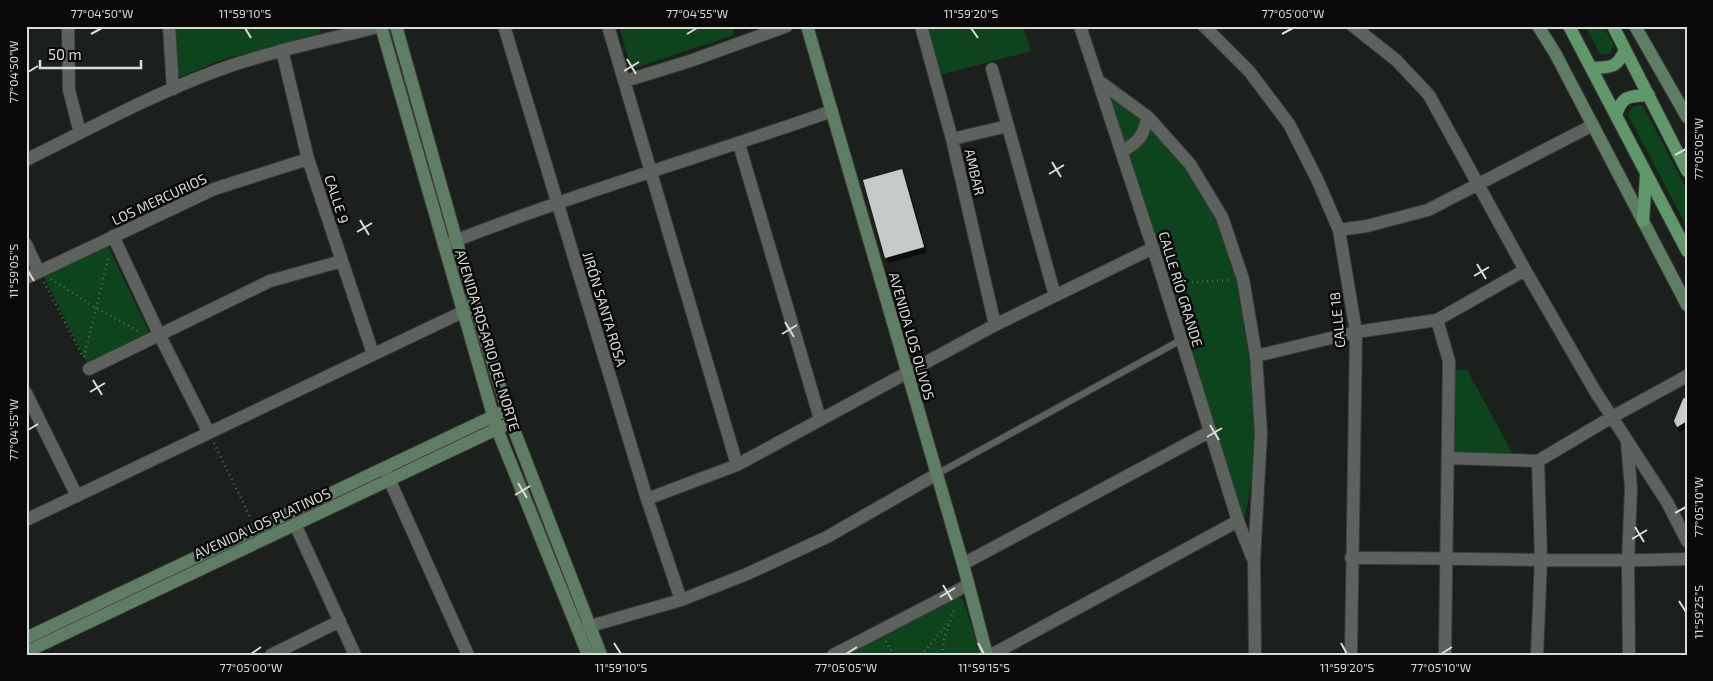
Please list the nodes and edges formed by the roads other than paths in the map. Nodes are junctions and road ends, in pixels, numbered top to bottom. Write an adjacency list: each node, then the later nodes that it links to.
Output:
1 (68, 26): 32 (street)
2 (169, 26): 24 (street)
3 (382, 26): 19 (street); 48 (street, AVENIDA ROSARIO DEL NORTE)
4 (396, 26): 46 (street, AVENIDA ROSARIO DEL NORTE)
5 (504, 26): 42 (street, JIRÓN SANTA ROSA)
6 (608, 26): 22 (street)
7 (787, 26): 22 (street)
8 (807, 26): 26 (street, AVENIDA LOS OLIVOS)
9 (921, 26): 33 (street, AMBAR)
10 (1080, 26): 23 (street, CALLE RÍO GRANDE)
11 (1204, 26): 44 (street, CALLE 18)
12 (1353, 26): 41 (street)
13 (1538, 26): 30 (street)
14 (1569, 26): 20 (main road)
15 (1613, 26): 18 (main road)
16 (1620, 26): 18 (main road)
17 (1636, 26): 29 (street)
18 (1623, 46): 20 (main road); 25 (main road)
19 (282, 50): 24 (street); 36 (street, CALLE 9)
20 (1592, 68): 27 (main road)
21 (992, 70): 31 (street)
22 (625, 81): 39 (street)
23 (1100, 82): 28 (street); 35 (street, CALLE RÍO GRANDE)
24 (174, 89): 32 (street)
25 (1649, 95): 27 (main road); 38 (main road)
26 (832, 111): 34 (street); 67 (street, AVENIDA LOS OLIVOS)
27 (1616, 115): 40 (main road)
28 (1148, 117): 35 (street); 65 (street)
29 (1687, 117)
30 (1593, 125): 41 (street); 43 (street)
31 (1008, 126): 33 (street); 55 (street)
32 (80, 133): 37 (street)
33 (952, 139): 60 (street, AMBAR)
34 (739, 144): 39 (street); 73 (street)
35 (1122, 152): 49 (street, CALLE RÍO GRANDE)
36 (308, 159): 45 (street, LOS MERCURIOS); 51 (street, CALLE 9)
37 (26, 160)
38 (1687, 171)
39 (650, 172): 42 (street); 81 (street)
40 (1646, 176): 43 (main road); 50 (main road)
41 (1477, 185): 44 (street); 52 (street)
42 (558, 203): 46 (street); 85 (street, JIRÓN SANTA ROSA)
43 (1643, 221): 56 (street)
44 (1339, 230): 61 (street, CALLE 18)
45 (113, 236): 53 (street, LOS MERCURIOS); 62 (street)
46 (457, 240): 48 (street); 57 (street, AVENIDA ROSARIO DEL NORTE)
47 (26, 244): 53 (street)
48 (444, 245): 58 (street, AVENIDA ROSARIO DEL NORTE)
49 (1153, 248): 55 (street); 63 (street, CALLE RÍO GRANDE)
50 (1687, 251)
51 (342, 262): 62 (street); 64 (street, CALLE 9)
52 (1525, 270): 59 (street); 72 (street)
53 (39, 272): 54 (street, LOS MERCURIOS)
54 (26, 278)
55 (1055, 296): 60 (street)
56 (1687, 305)
57 (476, 306): 58 (street); 70 (street, AVENIDA ROSARIO DEL NORTE)
58 (463, 311): 64 (street); 71 (street, AVENIDA ROSARIO DEL NORTE)
59 (1437, 320): 61 (street); 79 (street)
60 (995, 325): 67 (street)
61 (1356, 332): 65 (street); 90 (street, CALLE 18)
62 (155, 336): 66 (street); 77 (street)
63 (1181, 340): 76 (street, CALLE RÍO GRANDE); 83 (lane)
64 (373, 354): 77 (street)
65 (1256, 356): 95 (street)
66 (86, 364)
67 (908, 374): 73 (street); 83 (street, AVENIDA LOS OLIVOS)
68 (1687, 376): 72 (street)
69 (26, 393): 84 (street)
70 (507, 409): 71 (street, AVENIDA LOS PLATINOS); 74 (street, AVENIDA ROSARIO DEL NORTE)
71 (494, 416): 75 (street, AVENIDA ROSARIO DEL NORTE); 82 (street, AVENIDA LOS PLATINOS)
72 (1612, 417): 78 (street); 80 (street)
73 (820, 420): 81 (street)
74 (511, 422): 75 (street, AVENIDA LOS PLATINOS); 100 (street, AVENIDA ROSARIO DEL NORTE)
75 (497, 429): 82 (street, AVENIDA LOS PLATINOS); 100 (street, AVENIDA ROSARIO DEL NORTE)
76 (1211, 431): 87 (street, CALLE RÍO GRANDE); 96 (street)
77 (209, 433): 84 (street)
78 (1627, 439): 89 (street); 94 (street)
79 (1448, 458): 80 (street); 91 (street)
80 (1538, 461): 92 (street)
81 (737, 465): 85 (street)
82 (387, 474): 88 (street, AVENIDA LOS PLATINOS); 101 (street, AVENIDA LOS PLATINOS); 105 (street)
83 (937, 474): 96 (street, AVENIDA LOS OLIVOS); 98 (street)
84 (77, 496): 86 (street)
85 (646, 499): 98 (street, JIRÓN SANTA ROSA)
86 (26, 520)
87 (1238, 521): 95 (street, CALLE RÍO GRANDE); 110 (street)
88 (295, 524): 99 (street); 102 (street, AVENIDA LOS PLATINOS)
89 (1687, 541)
90 (1351, 558): 91 (street); 112 (street, CALLE 18)
91 (1445, 558): 92 (street); 113 (street)
92 (1541, 559): 94 (street); 114 (street)
93 (1687, 559): 94 (street)
94 (1628, 561): 115 (street)
95 (1254, 562): 111 (street)
96 (963, 564): 97 (street, AVENIDA LOS OLIVOS)
97 (968, 585): 108 (street); 109 (street, AVENIDA LOS OLIVOS)
98 (681, 600): 100 (street)
99 (340, 621): 103 (street); 104 (street)
100 (583, 628): 106 (street, AVENIDA ROSARIO DEL NORTE); 107 (street, AVENIDA ROSARIO DEL NORTE)
101 (26, 638)
102 (26, 652)
103 (271, 655)
104 (355, 655)
105 (468, 655)
106 (588, 655)
107 (602, 655)
108 (833, 655)
109 (987, 655)
110 (991, 655)
111 (1255, 655)
112 (1351, 655)
113 (1445, 655)
114 (1537, 655)
115 (1629, 655)

